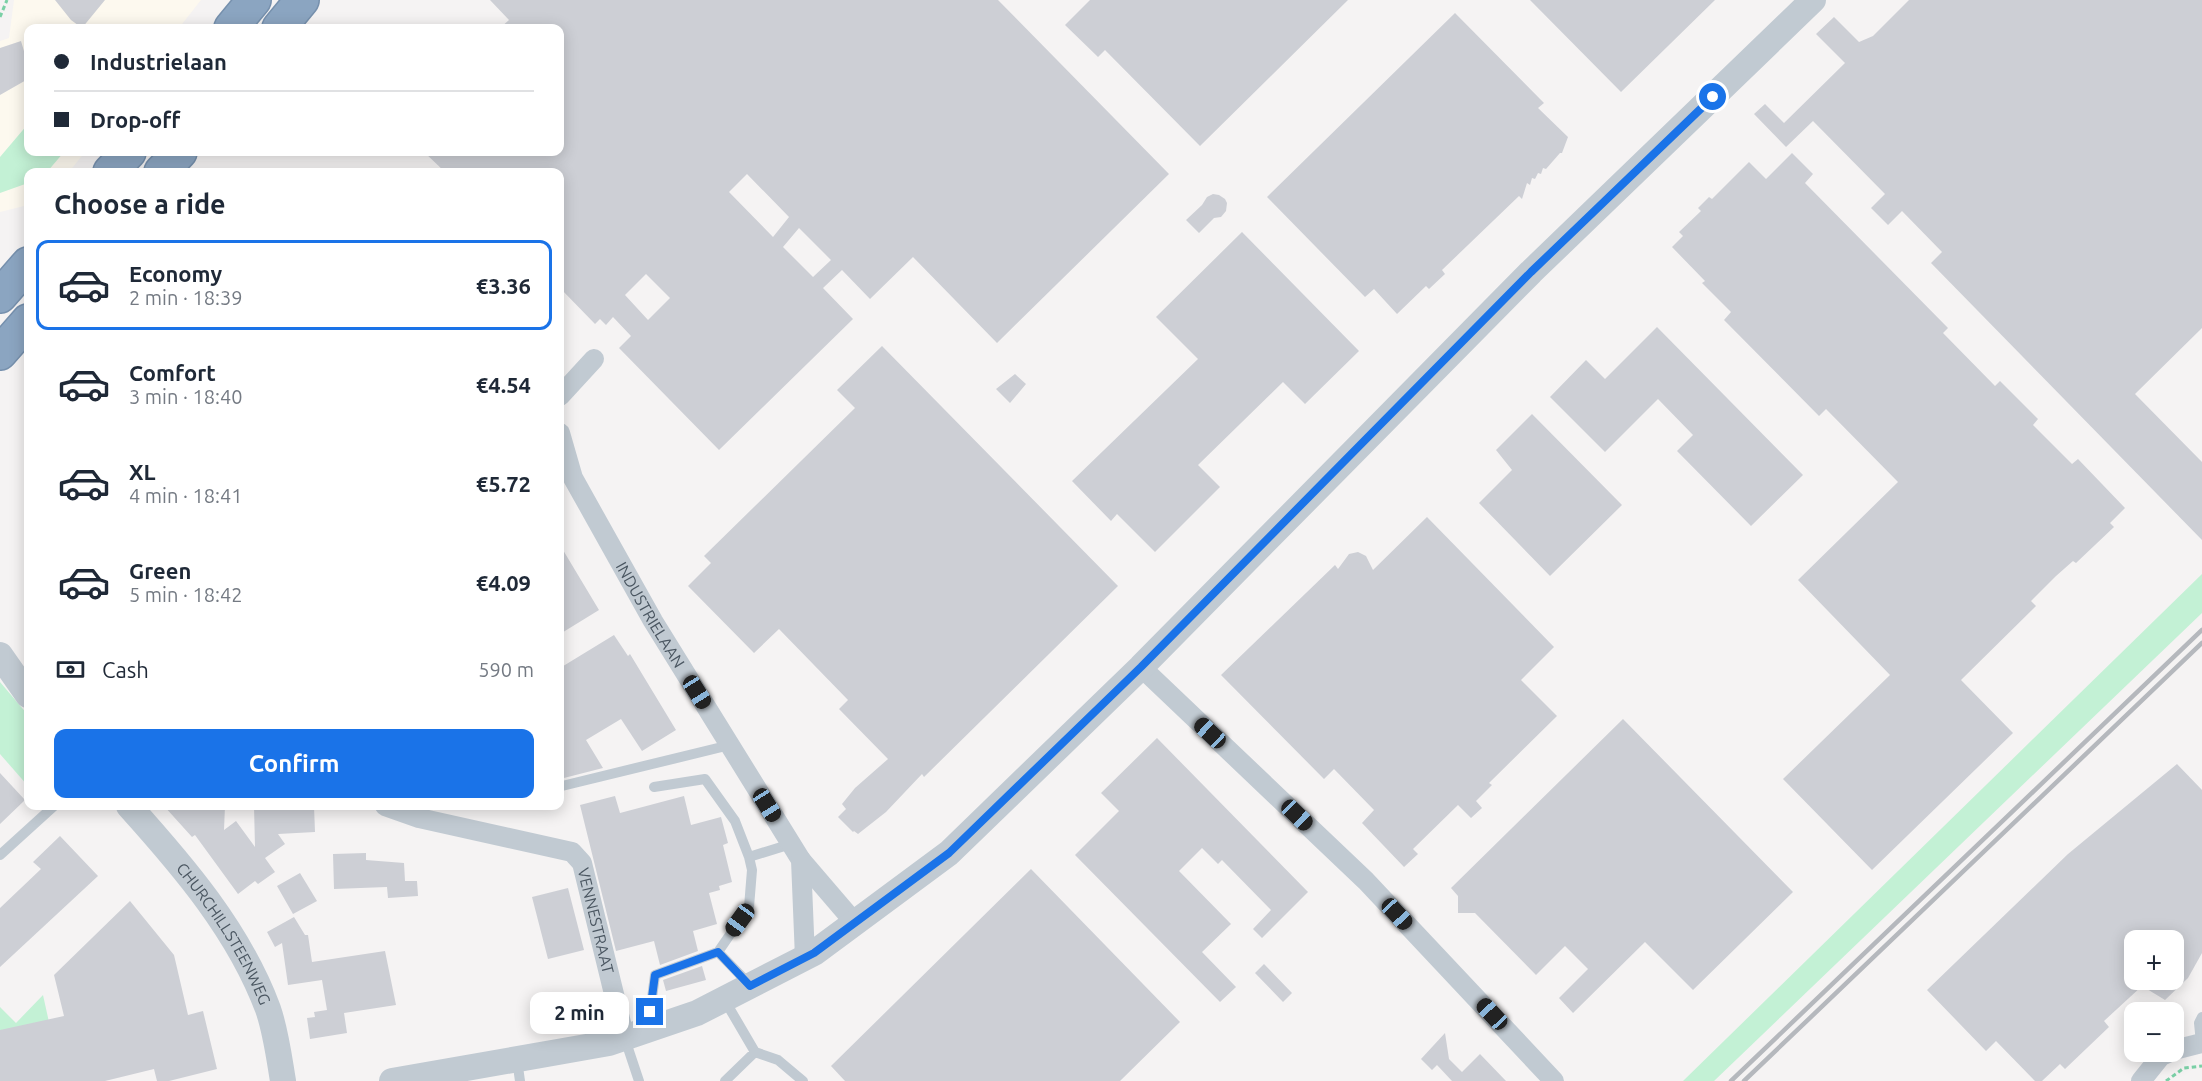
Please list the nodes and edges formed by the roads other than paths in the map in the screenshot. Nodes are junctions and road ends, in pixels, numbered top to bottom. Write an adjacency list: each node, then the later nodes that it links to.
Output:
1 (254, 0): 4 (highway)
2 (302, 0): 5 (highway)
3 (1812, 0): 18 (street)
4 (234, 24)
5 (282, 24)
6 (125, 156): 8 (highway)
7 (176, 156): 9 (highway)
8 (114, 168)
9 (165, 168)
10 (24, 269): 11 (highway)
11 (0, 296)
12 (24, 326): 13 (highway)
13 (0, 353)
14 (594, 358): 15 (street)
15 (564, 392)
16 (564, 447): 20 (street, INDUSTRIELAAN)
17 (0, 655): 19 (street)
18 (1141, 667): 29 (street); 46 (street)
19 (24, 689)
20 (730, 746): 21 (lane); 26 (street, INDUSTRIELAAN)
21 (564, 786)
22 (654, 787): 28 (lane)
23 (50, 810): 27 (lane)
24 (132, 810): 41 (street, CHURCHILLSTEENWEG)
25 (396, 810): 35 (street, VENNESTRAAT)
26 (796, 852): 28 (lane); 29 (street); 31 (street, INDUSTRIELAAN)
27 (0, 855)
28 (749, 856): 30 (lane)
29 (855, 923): 31 (street)
30 (718, 952): 32 (lane); 35 (lane)
31 (805, 958): 32 (street)
32 (750, 986): 33 (street)
33 (724, 999): 35 (street); 38 (lane)
34 (2202, 1017): 36 (lane)
35 (636, 1034): 40 (street); 43 (lane)
36 (2201, 1043): 37 (street)
37 (2184, 1048)
38 (755, 1052): 44 (lane); 45 (lane)
39 (2156, 1062): 47 (street)
40 (519, 1070): 42 (street)
41 (283, 1081)
42 (392, 1081)
43 (639, 1081)
44 (725, 1081)
45 (803, 1081)
46 (1554, 1081)
47 (2141, 1081)

